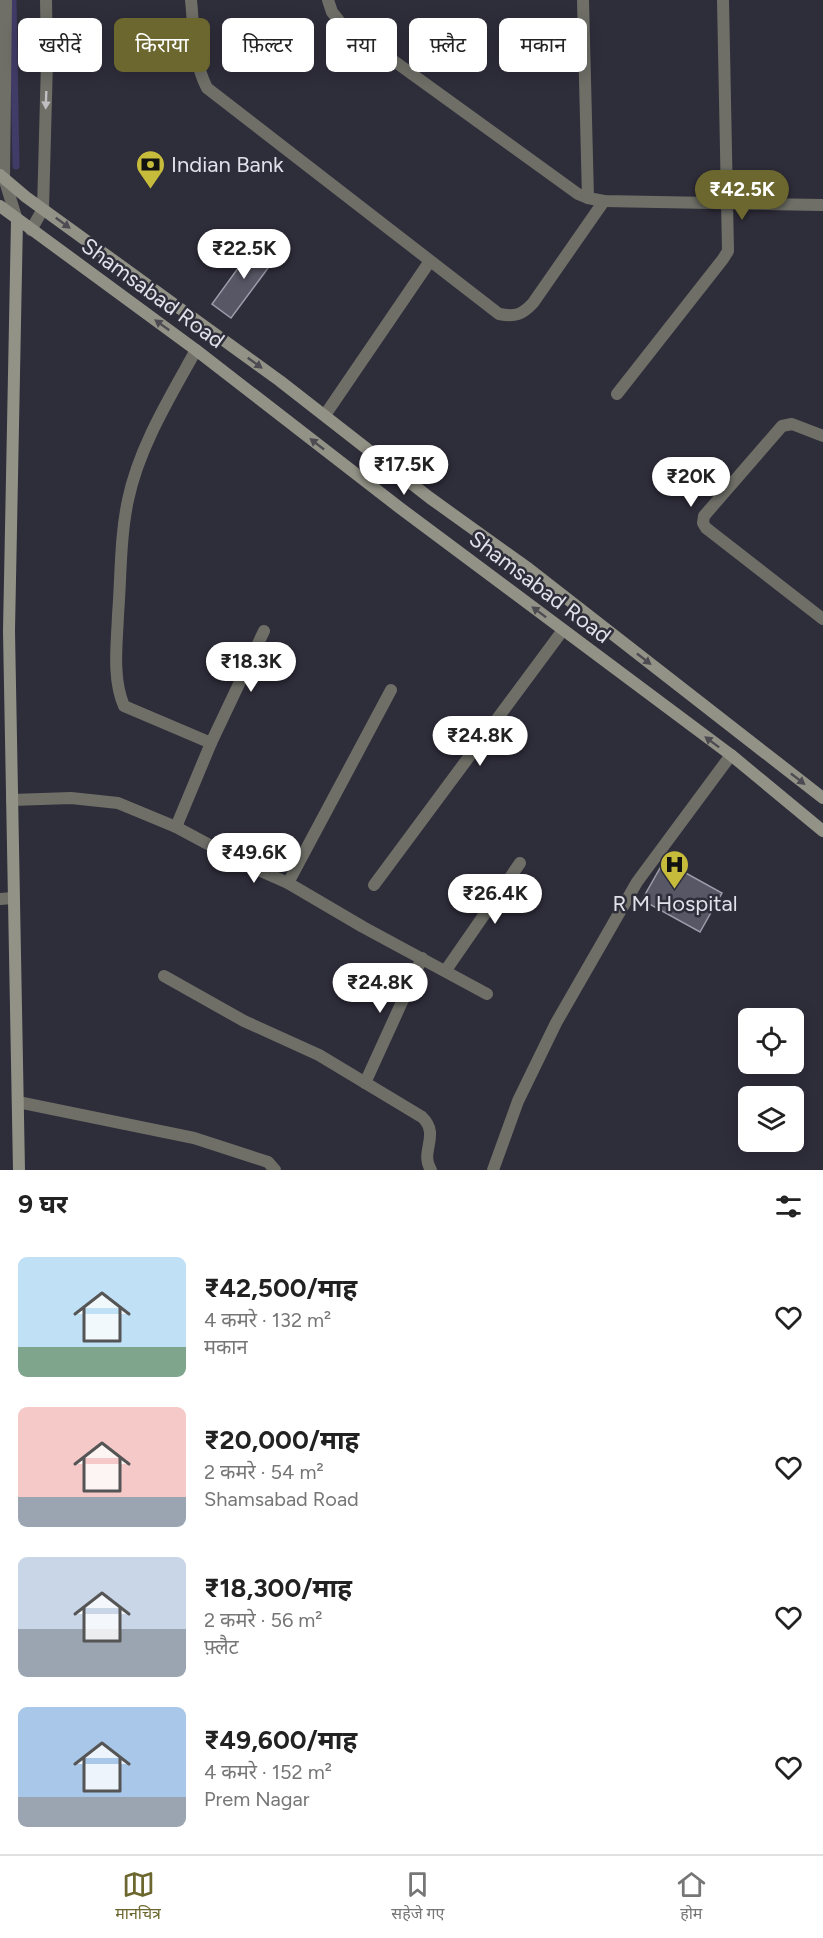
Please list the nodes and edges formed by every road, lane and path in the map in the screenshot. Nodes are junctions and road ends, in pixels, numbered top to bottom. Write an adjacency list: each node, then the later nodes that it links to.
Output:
1 (6, 0): 7 (street)
2 (46, 0): 13 (street, one-way to 13)
3 (190, 0): 16 (street)
4 (328, 0): 8 (street)
5 (583, 0): 8 (street)
6 (723, 0): 10 (street)
7 (2, 177): 13 (main road, Shamsabad Road); 14 (street)
8 (588, 198): 9 (street)
9 (604, 201): 10 (street); 16 (street)
10 (726, 203): 11 (street); 18 (street)
11 (823, 205)
12 (0, 206): 14 (main road, Shamsabad Road)
13 (43, 208): 15 (street); 19 (main road, Shamsabad Road, one-way to 19)
14 (17, 220): 15 (main road, Shamsabad Road); 23 (main road)
15 (31, 230): 17 (main road, Shamsabad Road, one-way to 15)
16 (430, 261): 19 (street)
17 (196, 350): 22 (main road, Shamsabad Road, one-way to 17); 26 (street)
18 (617, 394)
19 (325, 415): 28 (main road, Shamsabad Road, one-way to 28)
20 (823, 436): 21 (street)
21 (823, 620)
22 (563, 630): 27 (main road, Shamsabad Road, one-way to 22); 34 (street)
23 (5, 631): 29 (main road)
24 (264, 631): 26 (street)
25 (391, 690): 33 (street)
26 (211, 743): 30 (street)
27 (731, 755): 31 (main road, Shamsabad Road); 46 (street)
28 (823, 798)
29 (12, 800): 30 (street); 35 (main road)
30 (176, 827): 33 (street)
31 (823, 831)
32 (520, 863): 38 (street)
33 (288, 883): 37 (street)
34 (374, 885)
35 (13, 898): 36 (street); 42 (main road)
36 (0, 899)
37 (422, 958): 38 (street); 41 (street)
38 (446, 970): 40 (street)
39 (164, 976): 41 (street)
40 (487, 994)
41 (365, 1083): 45 (street)
42 (18, 1102): 43 (main road); 44 (street)
43 (19, 1170)
44 (275, 1170)
45 (431, 1170)
46 (493, 1170)

